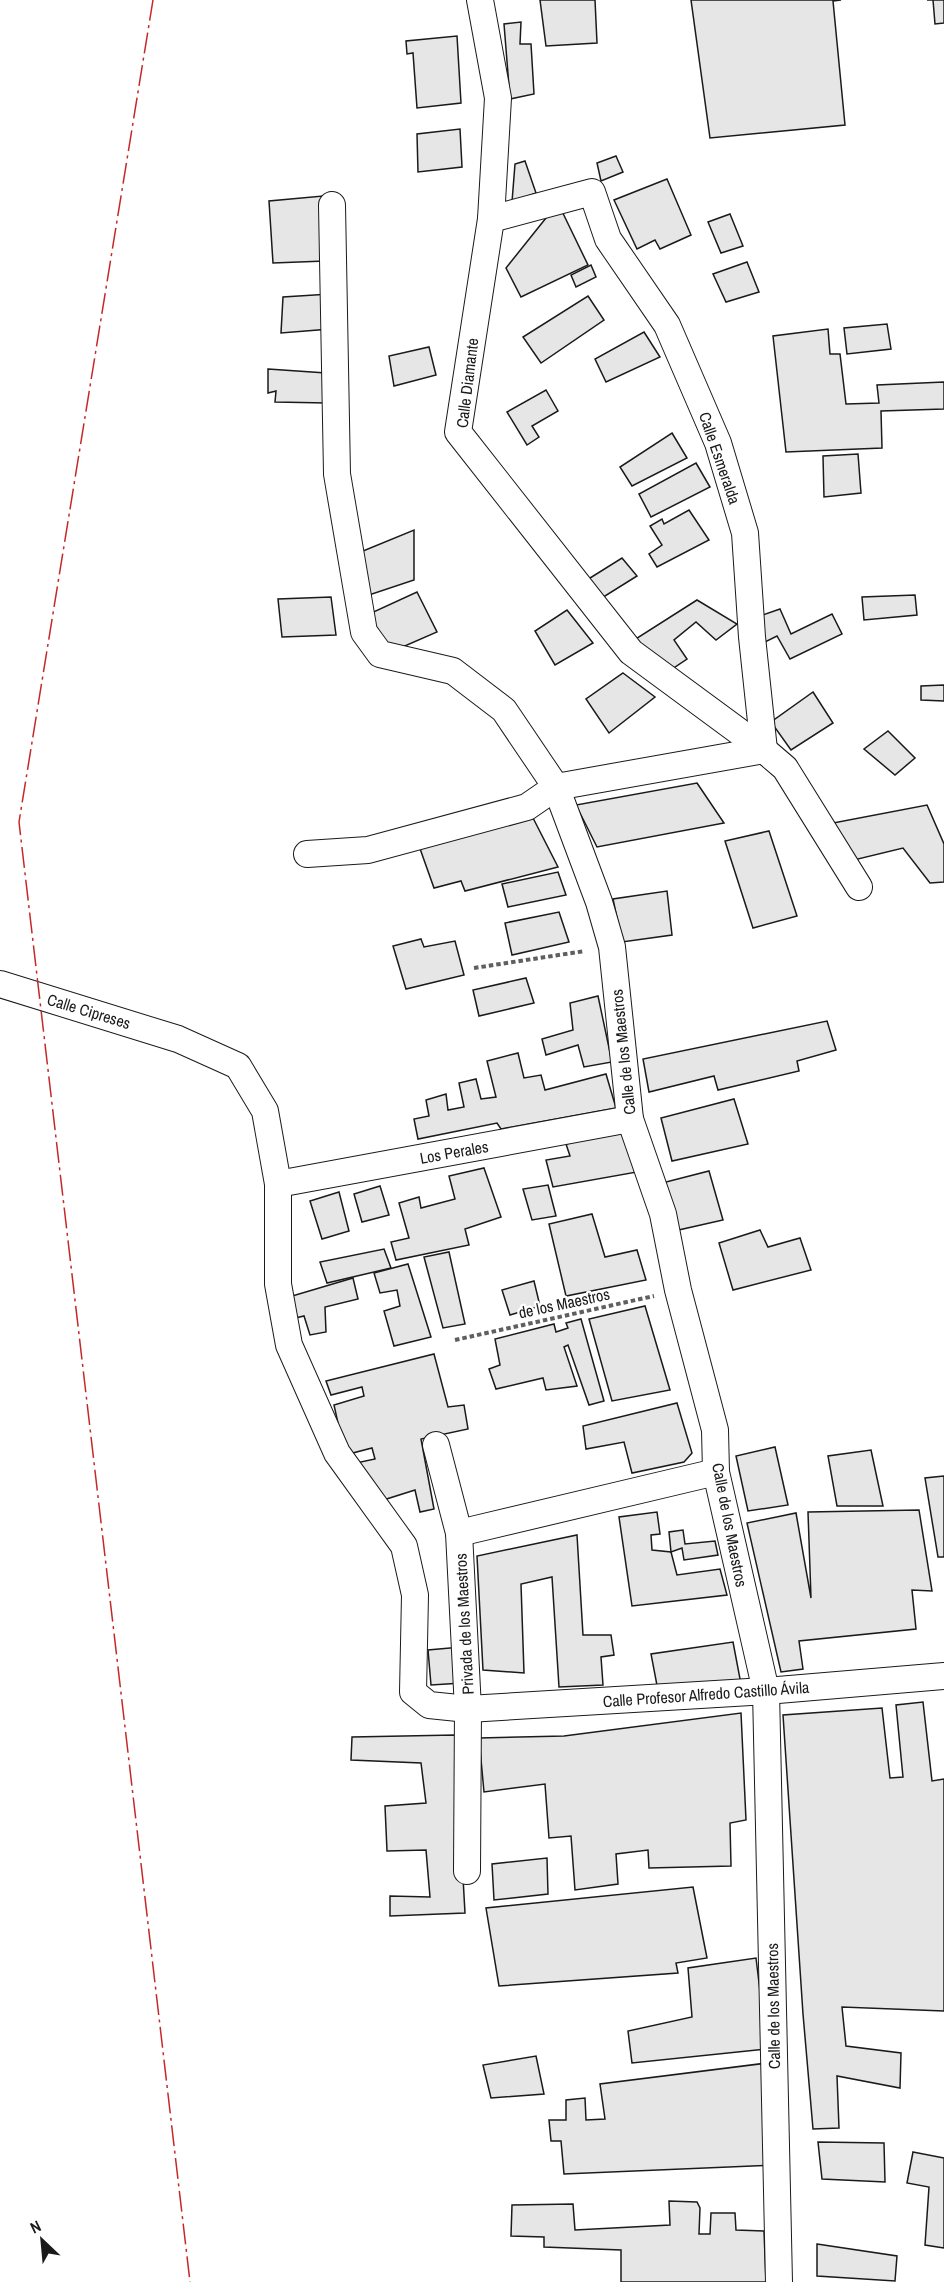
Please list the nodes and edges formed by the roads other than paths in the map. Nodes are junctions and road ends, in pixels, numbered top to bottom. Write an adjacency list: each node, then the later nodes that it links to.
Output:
1 (480, 0): 3 (street, Calle Diamante)
2 (332, 205): 5 (street, Calle de los Maestros)
3 (491, 219): 4 (street, Calle Diamante); 4 (street, Calle Esmeralda)
4 (764, 750): 5 (street); 7 (street, Calle Diamante)
5 (556, 787): 6 (street); 9 (street, Calle de los Maestros)
6 (307, 854)
7 (859, 887)
8 (0, 984): 10 (street, Calle Cipreses)
9 (630, 1119): 10 (street, Los Perales); 12 (street, Calle de los Maestros)
10 (278, 1184): 14 (street, Calle Cipreses)
11 (436, 1445): 13 (street)
12 (716, 1472): 13 (street, Privada de los Maestros); 16 (street, Calle de los Maestros)
13 (459, 1533): 17 (street, Privada de los Maestros)
14 (404, 1546): 17 (street, Calle Profesor Alfredo Castillo Ávila)
15 (944, 1676): 16 (street, Calle Profesor Alfredo Castillo Ávila)
16 (766, 1691): 17 (street, Calle Profesor Alfredo Castillo Ávila); 19 (street, Calle de los Maestros)
17 (468, 1709): 18 (street, Privada de los Maestros)
18 (467, 1871)
19 (779, 2282)

